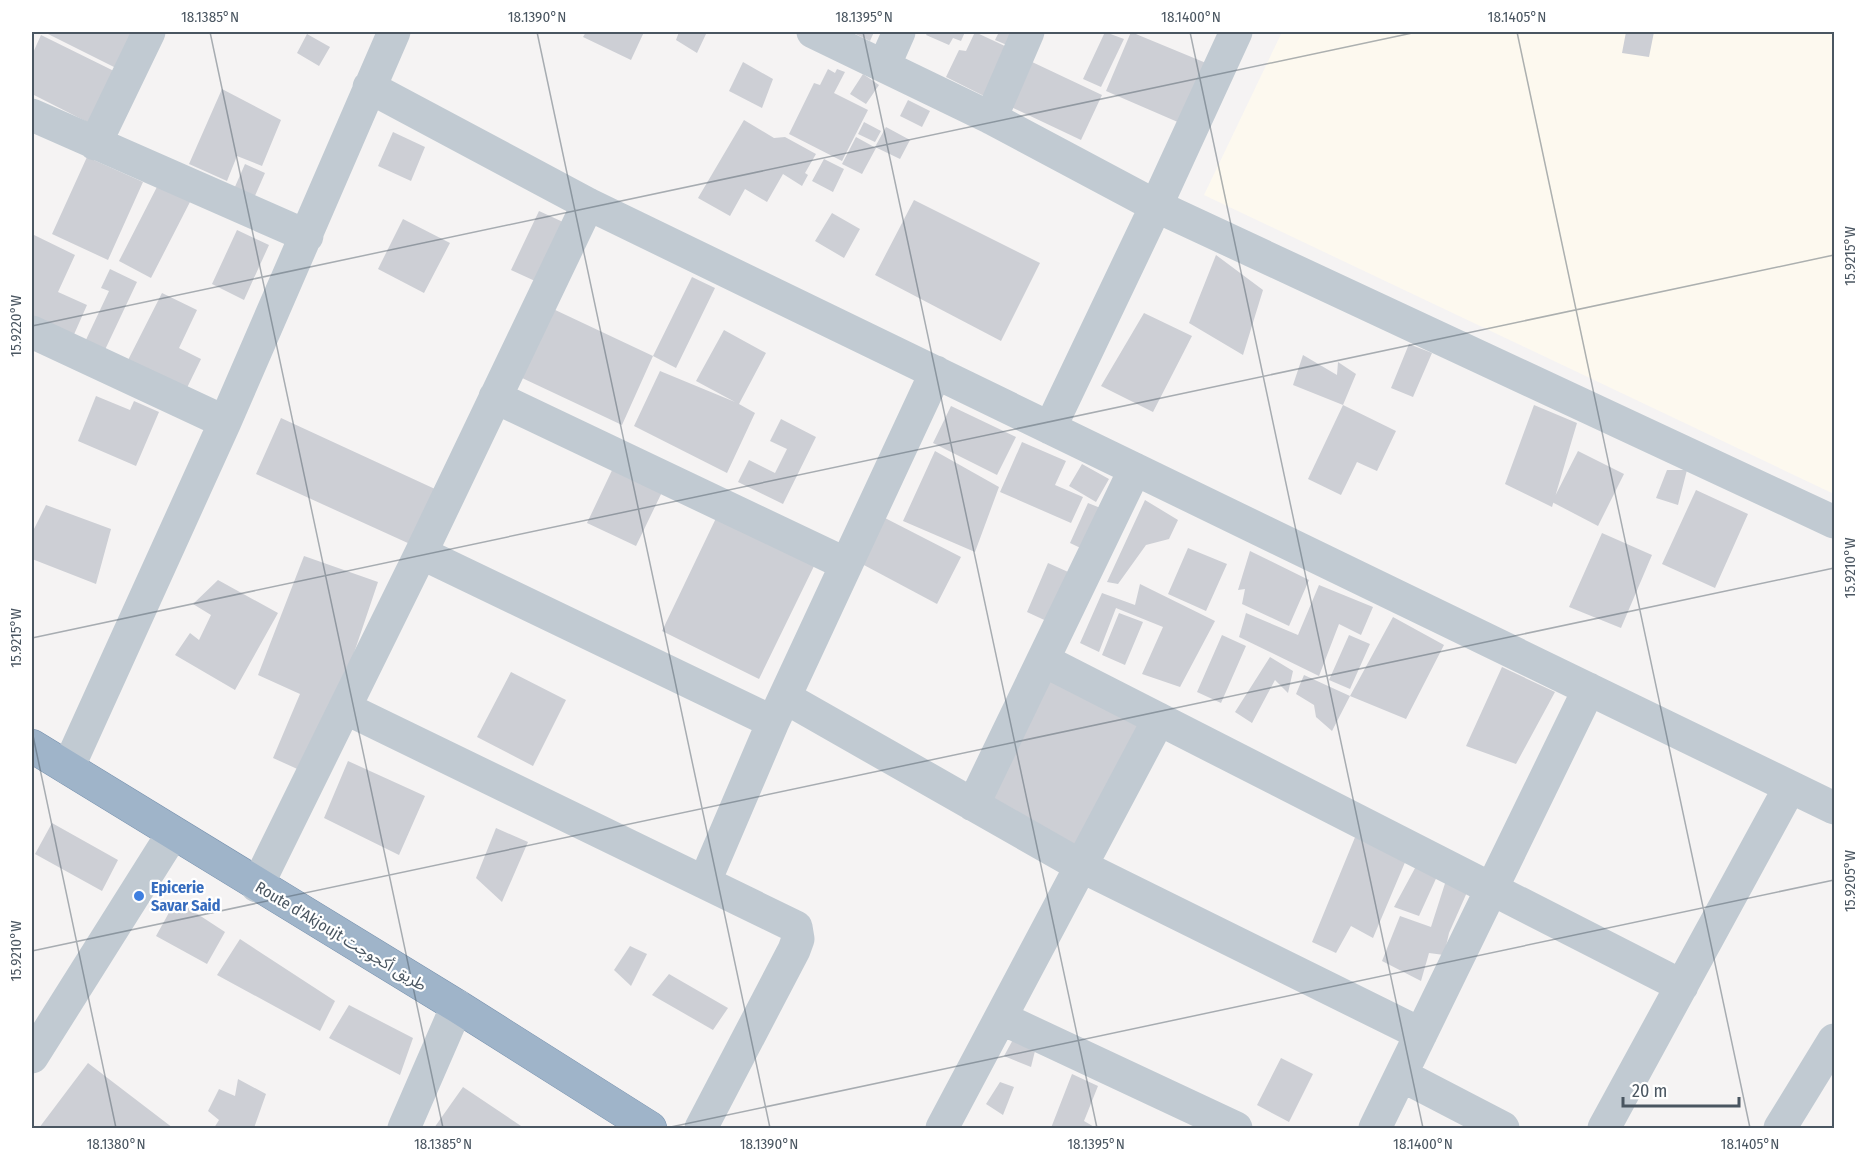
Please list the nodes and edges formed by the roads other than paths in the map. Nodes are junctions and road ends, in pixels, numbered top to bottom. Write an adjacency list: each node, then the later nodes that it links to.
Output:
1 (149, 32): 11 (street)
2 (394, 32): 8 (street)
3 (813, 32): 7 (street)
4 (900, 32): 7 (street)
5 (1028, 32): 10 (street)
6 (1236, 32): 13 (street)
7 (884, 66): 10 (street)
8 (369, 87): 12 (street); 14 (street)
9 (32, 115): 11 (street)
10 (991, 118): 13 (street)
11 (95, 144): 14 (street)
12 (588, 204): 16 (street); 17 (street)
13 (1156, 206): 19 (street); 21 (street)
14 (307, 236): 18 (street)
15 (32, 332): 18 (street)
16 (936, 372): 19 (street); 23 (street)
17 (495, 397): 22 (street); 23 (street)
18 (225, 422): 30 (street)
19 (1050, 428): 20 (street)
20 (1136, 469): 24 (street); 25 (street)
21 (1834, 522)
22 (421, 553): 26 (street); 27 (street)
23 (846, 564): 27 (street)
24 (1043, 660): 28 (street); 32 (street)
25 (1589, 689): 31 (street); 38 (street)
26 (345, 708): 36 (street); 37 (street)
27 (780, 710): 32 (street); 36 (street)
28 (1159, 719): 35 (street); 38 (street)
29 (32, 746): 30 (highway, Route d'Akjoujt طريق أكجوجت)
30 (68, 768): 34 (highway, Route d'Akjoujt طريق أكجوجت)
31 (1790, 787): 33 (street); 39 (street)
32 (973, 805): 35 (street)
33 (1834, 808)
34 (173, 833): 37 (highway, Route d'Akjoujt طريق أكجوجت); 44 (street)
35 (1081, 866): 41 (street); 42 (street)
36 (705, 881): 48 (street)
37 (257, 886): 40 (highway, Route d'Akjoujt طريق أكجوجت)
38 (1491, 889): 39 (street); 42 (street)
39 (1682, 986): 53 (street)
40 (457, 1006): 46 (street); 47 (highway, Route d'Akjoujt طريق أكجوجت)
41 (1000, 1018): 49 (street); 50 (street)
42 (1421, 1034): 45 (street)
43 (1834, 1040): 54 (street)
44 (32, 1057)
45 (1401, 1075): 51 (street); 52 (street)
46 (404, 1128)
47 (650, 1128)
48 (700, 1128)
49 (942, 1128)
50 (1236, 1128)
51 (1375, 1128)
52 (1503, 1128)
53 (1604, 1128)
54 (1780, 1128)

